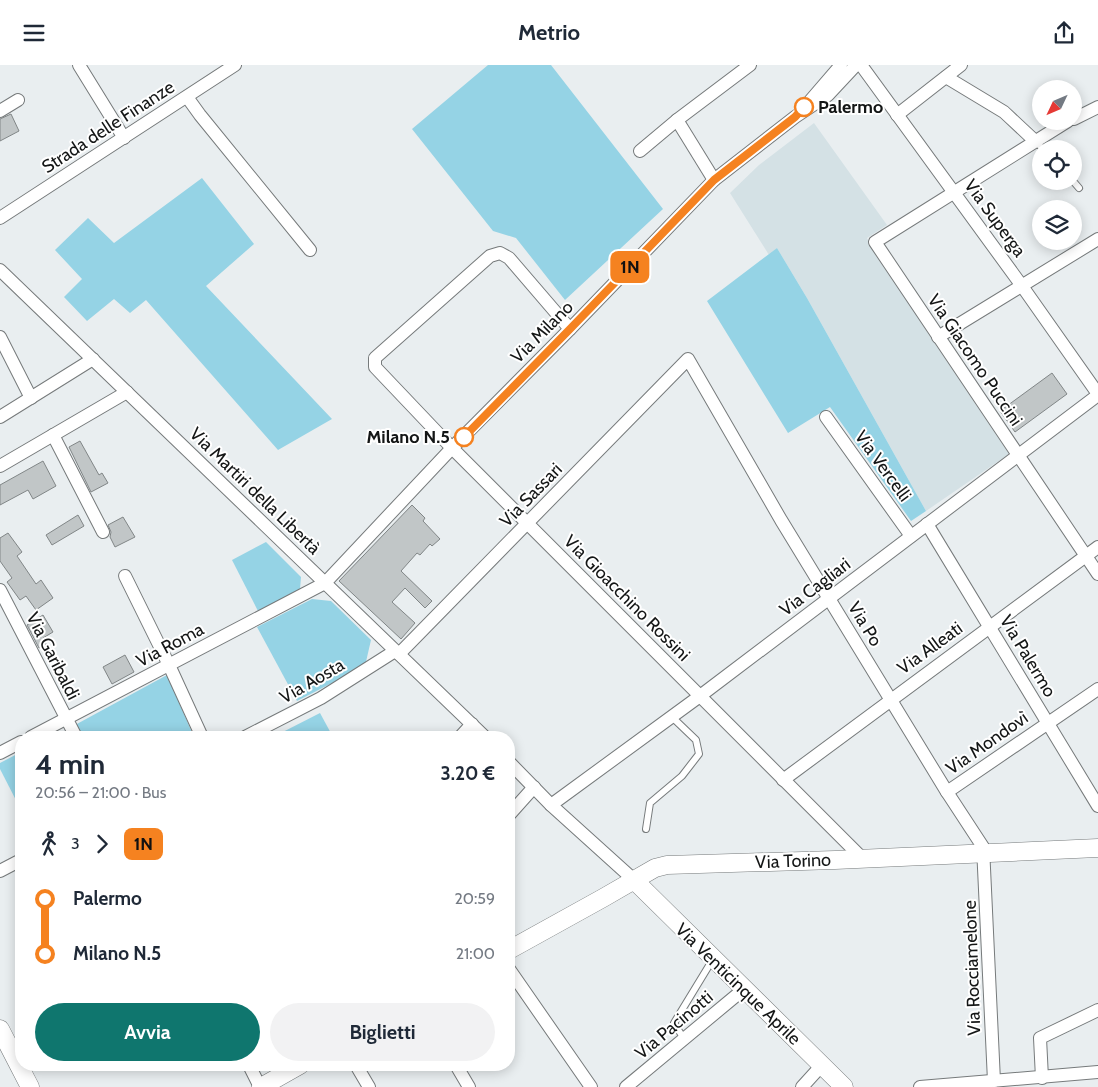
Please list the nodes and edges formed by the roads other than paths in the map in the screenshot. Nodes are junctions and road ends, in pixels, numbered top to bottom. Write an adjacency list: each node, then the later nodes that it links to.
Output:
1 (79, 65): 22 (street)
2 (235, 65): 13 (street, Strada delle Finanze)
3 (750, 65): 20 (street)
4 (832, 65): 12 (street)
5 (841, 65): 12 (street, Via Milano)
6 (856, 65): 11 (street, Via Milano)
7 (861, 65): 10 (street, Via Superga)
8 (962, 65): 9 (street)
9 (946, 77): 17 (street); 23 (street)
10 (872, 80): 11 (street); 17 (street, Via Superga)
11 (839, 83): 19 (street, Via Milano)
12 (818, 92): 19 (street, Via Milano)
13 (187, 97): 22 (street, Strada delle Finanze); 31 (street)
14 (18, 100): 16 (street)
15 (1098, 107): 18 (street)
16 (0, 111)
17 (897, 115): 28 (street, Via Superga)
18 (1082, 115)
19 (795, 117): 27 (street, Via Milano)
20 (677, 120): 26 (street); 27 (street)
21 (1057, 130): 24 (street)
22 (124, 138): 29 (street, Strada delle Finanze)
23 (1034, 140)
24 (1045, 140)
25 (1032, 149): 28 (street)
26 (640, 151)
27 (714, 180): 34 (street, Via Milano)
28 (954, 193): 33 (street, Via Superga); 36 (street, Via Giacomo Puccini)
29 (0, 218)
30 (1098, 239): 33 (street)
31 (310, 250)
32 (0, 270): 37 (street, Via Martiri della Libertà)
33 (1022, 286): 36 (street); 40 (street, Via Superga)
34 (570, 329): 45 (street, Via Milano); 45 (street, Via Gioacchino Rossini)
35 (0, 337): 41 (street)
36 (938, 337): 46 (street, Via Giacomo Puccini)
37 (93, 359): 39 (street, Via Martiri della Libertà); 41 (street)
38 (688, 359): 48 (street, Via Sassari); 58 (street, Via Po)
39 (127, 392): 44 (street); 56 (street, Via Martiri della Libertà)
40 (1098, 395): 46 (street, Via Cagliari)
41 (31, 398): 42 (street)
42 (0, 417)
43 (826, 417): 51 (street, Via Vercelli)
44 (53, 435): 47 (street); 50 (street)
45 (452, 448): 48 (street, Via Gioacchino Rossini); 56 (street, Via Milano)
46 (1018, 456): 49 (street, Via Cagliari); 53 (street, Via Giacomo Puccini)
47 (0, 466)
48 (527, 523): 60 (street, Via Sassari); 63 (street, Via Gioacchino Rossini)
49 (927, 524): 51 (street, Via Cagliari); 59 (street, Via Palermo)
50 (103, 532)
51 (911, 536): 58 (street, Via Cagliari)
52 (1098, 547): 53 (street, Via Alleati)
53 (1086, 556): 54 (street, Via Giacomo Puccini); 59 (street, Via Alleati)
54 (1098, 574)
55 (125, 576): 61 (street)
56 (325, 583): 60 (street, Via Martiri della Libertà); 61 (street, Via Roma)
57 (0, 590): 66 (street, Via Garibaldi)
58 (829, 597): 63 (street, Via Cagliari); 64 (street, Via Po)
59 (989, 626): 64 (street, Via Alleati); 67 (street, Via Palermo)
60 (397, 653): 68 (street, Via Martiri della Libertà); 72 (street, Via Aosta)
61 (169, 665): 66 (street, Via Roma); 71 (street)
62 (1098, 689): 67 (street, Via Mondovì)
63 (700, 696): 65 (street, Via Cagliari); 78 (street, Via Gioacchino Rossini)
64 (890, 699): 78 (street, Via Alleati); 80 (street, Via Po)
65 (672, 717): 81 (street, Via Cagliari); 84 (lane)
66 (66, 719): 69 (street, Via Roma); 70 (street, Via Garibaldi)
67 (1048, 722): 80 (street, Via Mondovì); 82 (street, Via Palermo)
68 (472, 724): 73 (street); 74 (street, Via Martiri della Libertà)
69 (43, 731)
70 (73, 731)
71 (199, 731)
72 (257, 731)
73 (466, 731)
74 (479, 731)
75 (15, 745): 76 (street)
76 (0, 753)
77 (515, 768): 79 (street)
78 (783, 780): 87 (street, Via Gioacchino Rossini)
79 (534, 787): 81 (street); 83 (street)
80 (947, 792): 86 (street, Via Po)
81 (552, 805): 90 (street)
82 (1098, 806)
83 (515, 808)
84 (646, 829)
85 (1098, 848): 86 (main road, Via Torino)
86 (984, 853): 87 (main road, Via Torino); 107 (street, Via Rocciamelone)
87 (863, 859): 90 (main road, Via Torino)
88 (15, 863): 89 (street)
89 (0, 871)
90 (634, 880): 91 (main road, Via Torino); 92 (main road, Via Venticinque Aprile)
91 (515, 947)
92 (713, 959): 94 (main road, Via Venticinque Aprile); 97 (lane)
93 (515, 978): 112 (street)
94 (744, 989): 97 (street, Via Pacinotti); 99 (main road, Via Venticinque Aprile)
95 (1098, 1010): 106 (street)
96 (1, 1033): 98 (main road)
97 (684, 1039): 113 (street, Via Pacinotti)
98 (15, 1059)
99 (822, 1065): 114 (street); 115 (main road, Via Venticinque Aprile)
100 (21, 1071): 108 (main road)
101 (252, 1071): 109 (street)
102 (289, 1071): 109 (main road)
103 (359, 1071): 110 (street)
104 (460, 1071): 111 (street)
105 (1098, 1072): 106 (street)
106 (1042, 1078): 107 (street)
107 (994, 1081): 116 (street)
108 (30, 1087)
109 (260, 1087)
110 (368, 1087)
111 (469, 1087)
112 (591, 1087)
113 (626, 1087)
114 (802, 1087)
115 (844, 1087)
116 (920, 1087)

